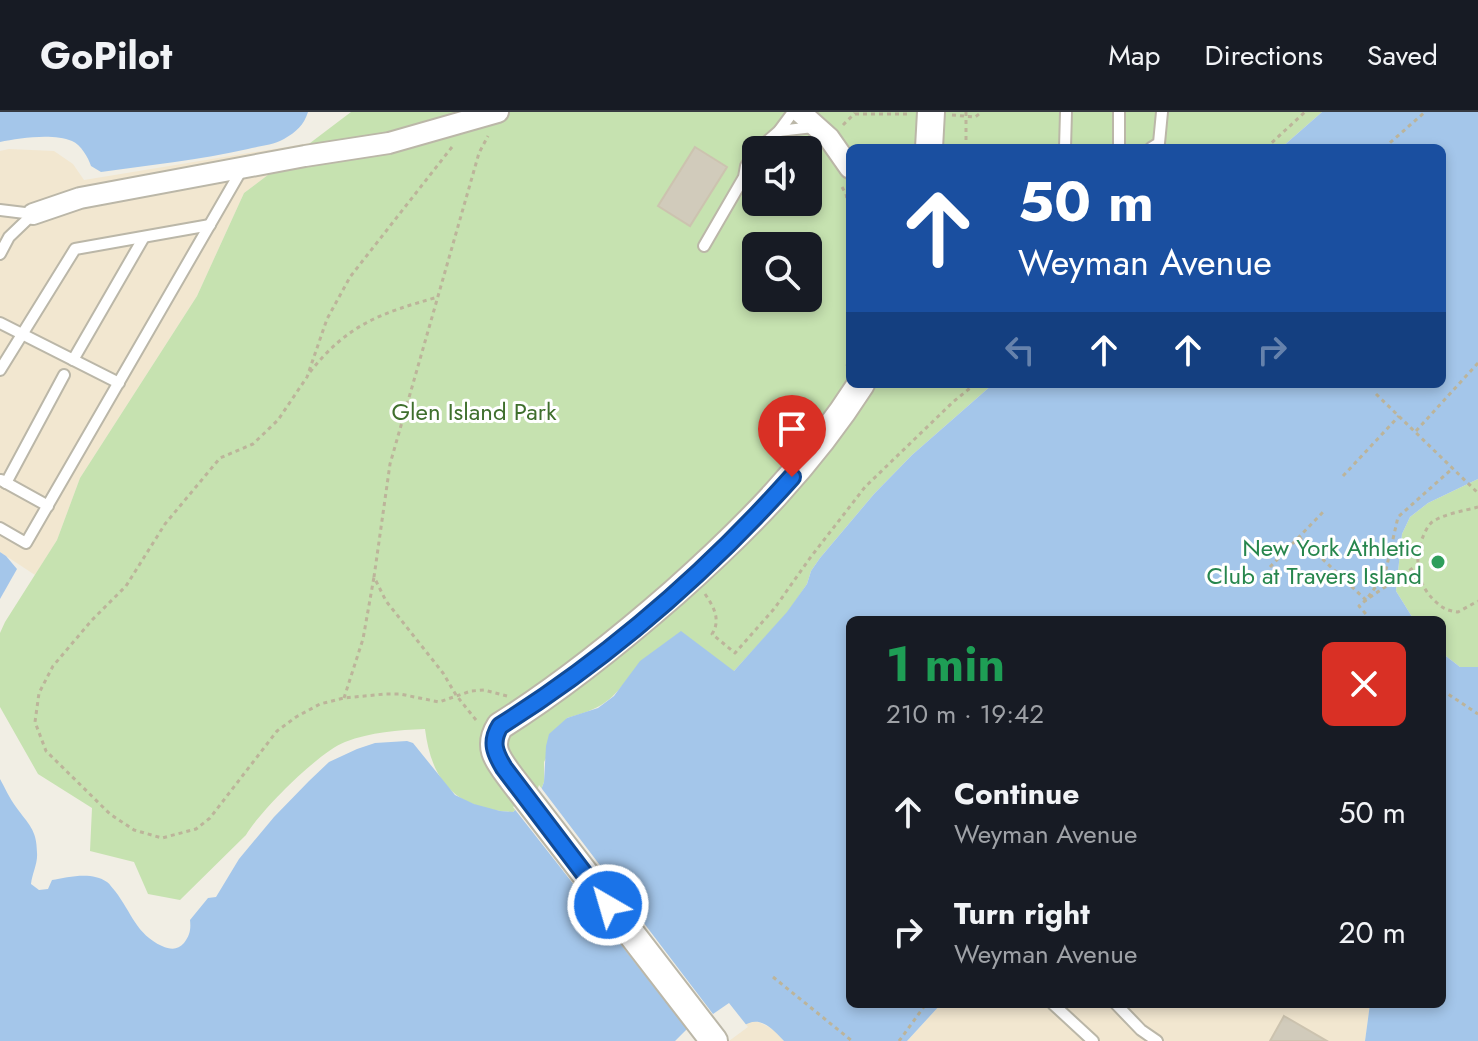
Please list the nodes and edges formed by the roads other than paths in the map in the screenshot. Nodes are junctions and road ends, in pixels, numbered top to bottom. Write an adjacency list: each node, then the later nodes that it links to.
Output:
1 (793, 112): 9 (lane)
2 (800, 112): 8 (street)
3 (1066, 112): 12 (lane)
4 (1119, 112): 13 (lane)
5 (1162, 112): 14 (lane)
6 (930, 114): 11 (street)
7 (496, 119): 16 (street)
8 (816, 127): 9 (lane); 15 (street)
9 (779, 131): 10 (lane)
10 (773, 136)
11 (923, 144)
12 (1065, 144)
13 (1119, 144)
14 (1157, 144)
15 (846, 159)
16 (243, 167): 19 (street); 20 (lane)
17 (742, 180): 22 (lane)
18 (0, 210): 19 (lane)
19 (33, 214): 23 (lane)
20 (210, 225): 21 (lane); 29 (lane)
21 (144, 237): 25 (lane); 26 (lane)
22 (704, 246)
23 (0, 254)
24 (0, 323): 25 (lane)
25 (22, 334): 26 (lane); 27 (lane)
26 (73, 360): 29 (lane)
27 (0, 370)
28 (64, 375): 31 (lane)
29 (119, 383): 32 (lane)
30 (850, 388): 36 (street)
31 (3, 481): 32 (lane)
32 (48, 506): 33 (lane)
33 (0, 528)
34 (1057, 1008): 37 (lane)
35 (1120, 1008): 38 (lane)
36 (714, 1041)
37 (1093, 1041)
38 (1157, 1041)

